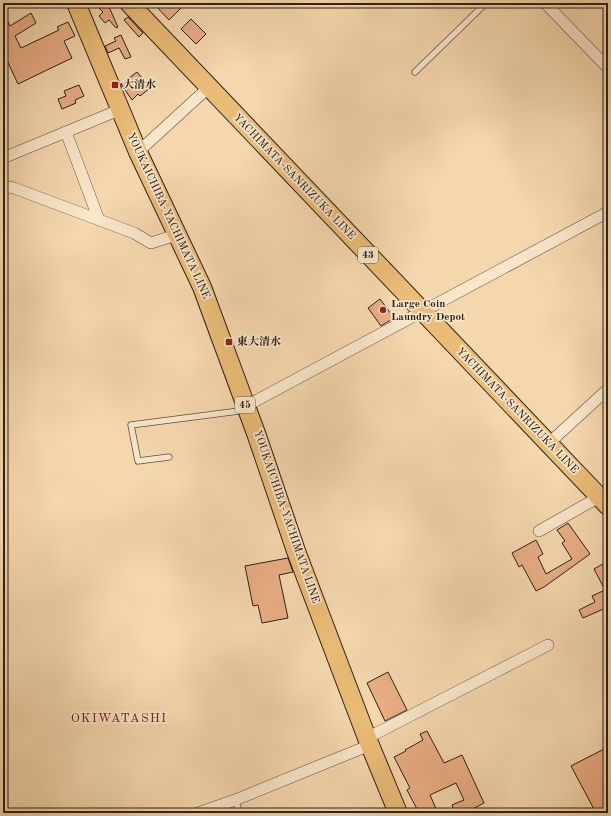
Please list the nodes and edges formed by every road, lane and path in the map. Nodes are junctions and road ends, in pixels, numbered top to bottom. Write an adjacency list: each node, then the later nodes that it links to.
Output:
1 (76, 3): 8 (main road, YOUKAICHIBA-YACHIMATA LINE / 45)
2 (129, 3): 7 (main road, YACHIMATA-SANRIZUKA LINE / 43)
3 (486, 3): 6 (lane)
4 (545, 3): 5 (street)
5 (608, 68)
6 (415, 72)
7 (209, 87): 10 (street); 16 (main road, YACHIMATA-SANRIZUKA LINE / 43)
8 (119, 110): 9 (street); 10 (main road, YOUKAICHIBA-YACHIMATA LINE / 45)
9 (66, 132): 11 (street); 14 (street)
10 (138, 152): 15 (main road, YOUKAICHIBA-YACHIMATA LINE / 45)
11 (3, 158)
12 (3, 186): 14 (street)
13 (608, 212): 16 (street)
14 (99, 220): 15 (street)
15 (176, 235): 18 (main road, YOUKAICHIBA-YACHIMATA LINE / 45)
16 (422, 311): 18 (street); 19 (main road, YACHIMATA-SANRIZUKA LINE / 43)
17 (608, 389): 19 (street)
18 (246, 406): 20 (lane); 24 (main road, YOUKAICHIBA-YACHIMATA LINE / 45)
19 (548, 444): 21 (main road, YACHIMATA-SANRIZUKA LINE / 43)
20 (169, 457)
21 (604, 502): 22 (street)
22 (539, 531)
23 (548, 645): 24 (street)
24 (368, 741): 25 (street); 28 (main road, YOUKAICHIBA-YACHIMATA LINE / 45)
25 (235, 800): 26 (street); 27 (lane)
26 (198, 813)
27 (240, 813)
28 (398, 813)

